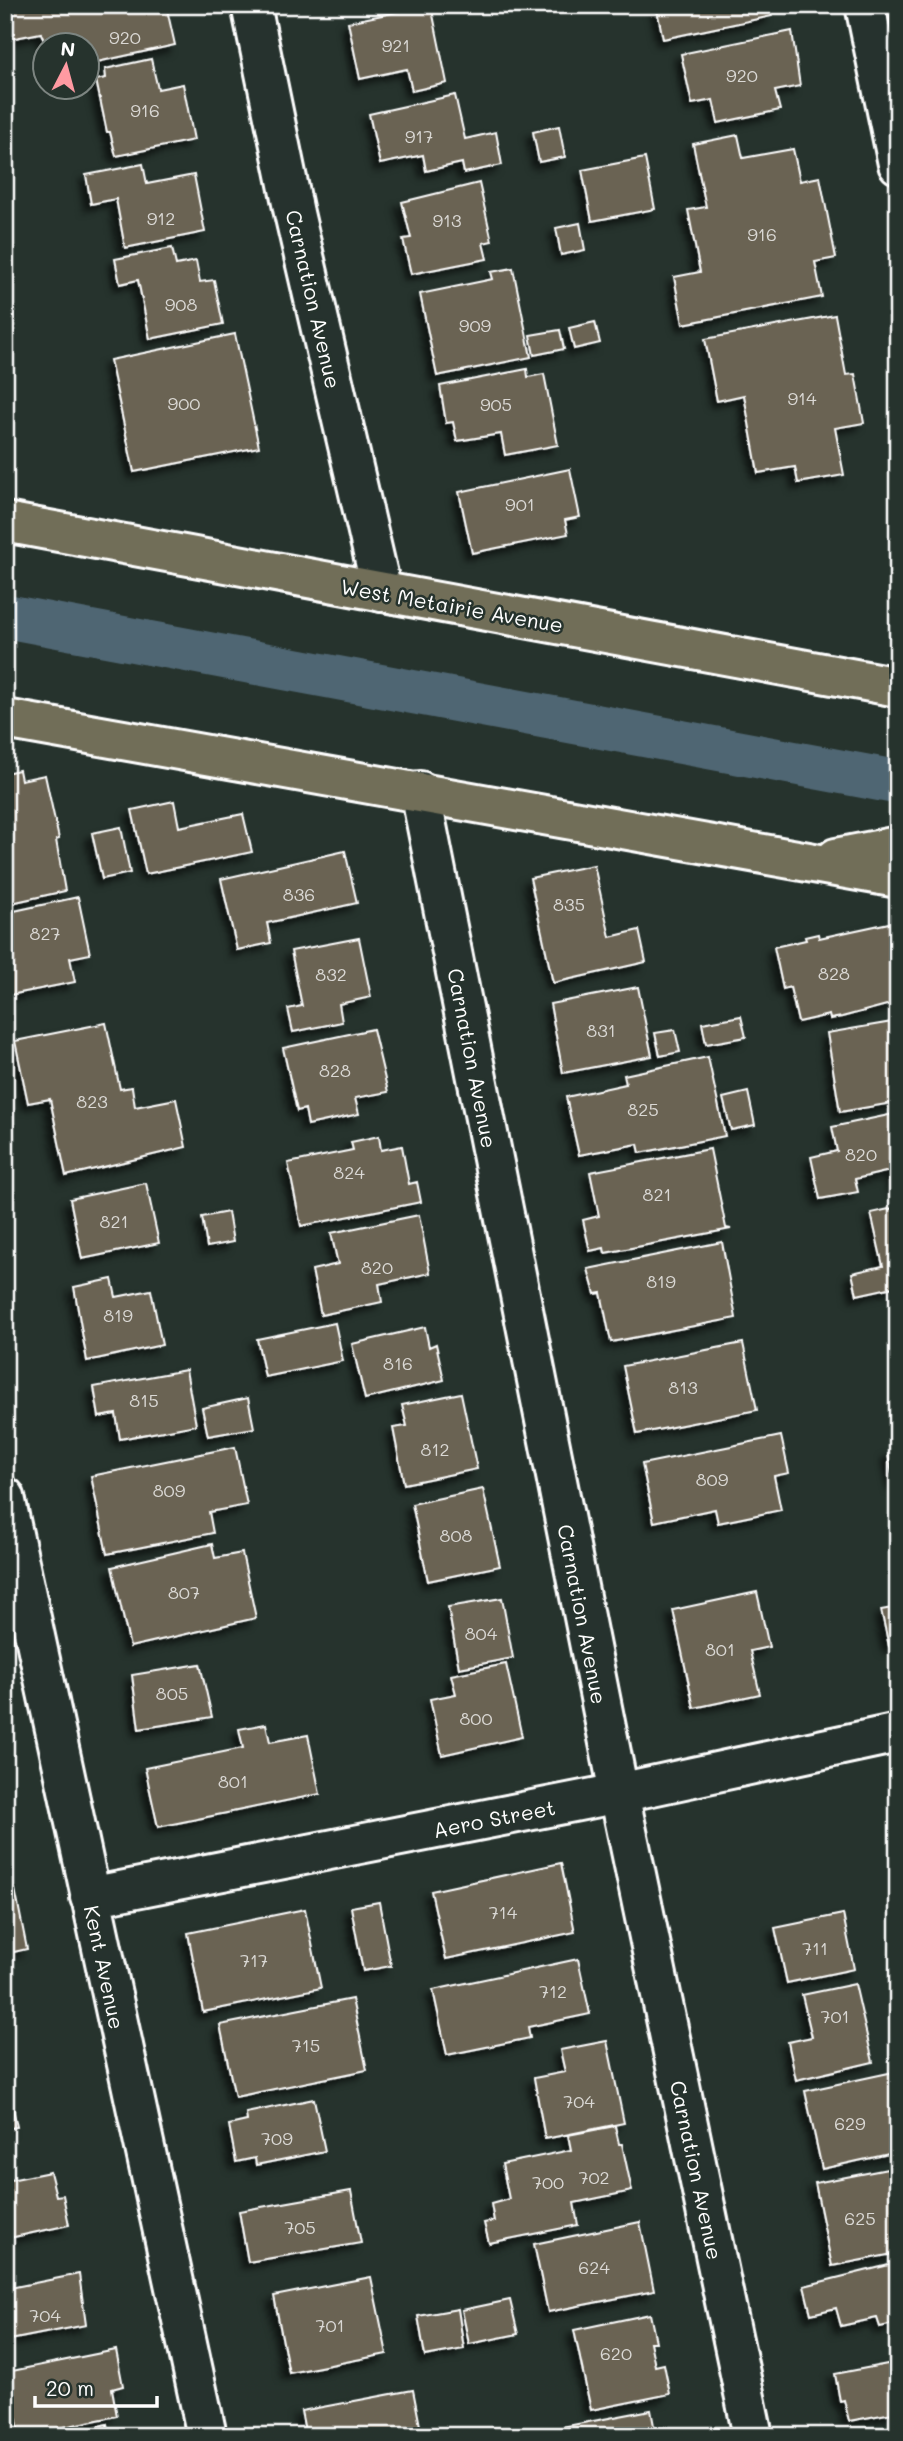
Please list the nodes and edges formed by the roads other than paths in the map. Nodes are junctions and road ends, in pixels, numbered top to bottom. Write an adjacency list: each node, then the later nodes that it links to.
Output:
1 (251, 5): 5 (street, Carnation Avenue)
2 (864, 5): 3 (street)
3 (898, 164)
4 (5, 522): 5 (main road, West Metairie Avenue)
5 (382, 592): 6 (main road, West Metairie Avenue)
6 (844, 677): 7 (main road, West Metairie Avenue); 8 (main road)
7 (898, 687)
8 (898, 704)
9 (5, 719): 10 (main road)
10 (420, 792): 12 (main road); 16 (street, Carnation Avenue)
11 (898, 846): 12 (main road)
12 (813, 862): 13 (main road)
13 (898, 878)
14 (5, 1497): 17 (street, Kent Avenue)
15 (898, 1733): 16 (street, Aero Street)
16 (619, 1793): 17 (street, Aero Street); 19 (street, Carnation Avenue)
17 (90, 1897): 18 (street, Kent Avenue)
18 (207, 2436)
19 (753, 2436)

